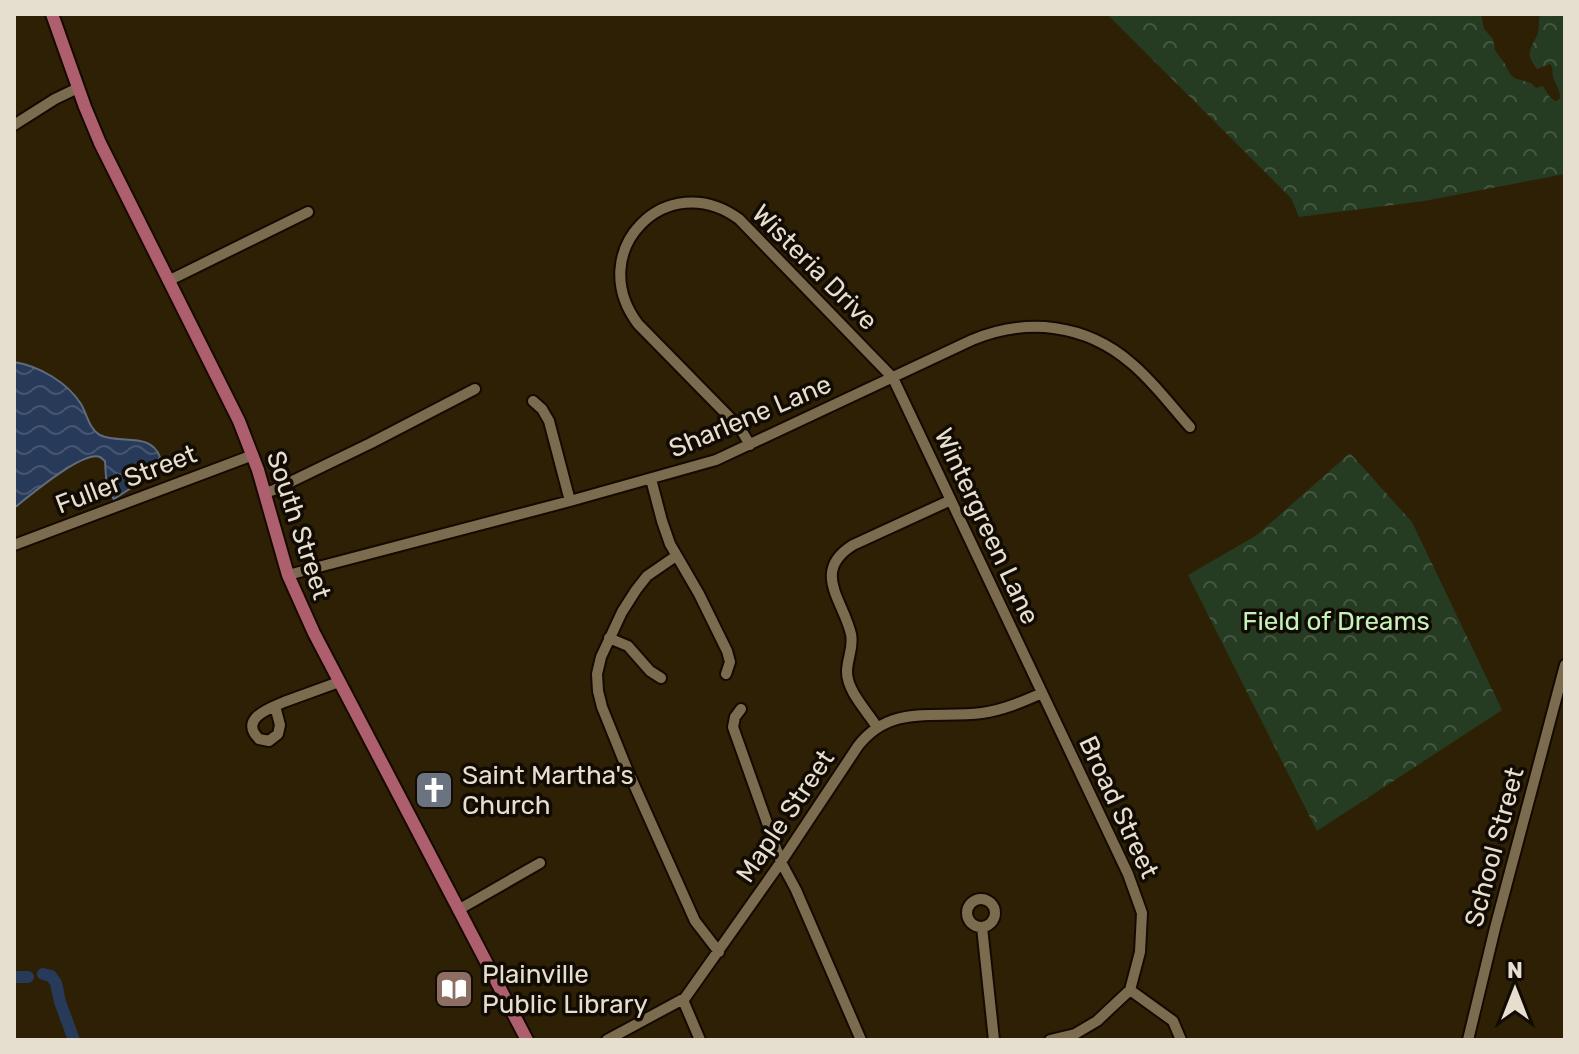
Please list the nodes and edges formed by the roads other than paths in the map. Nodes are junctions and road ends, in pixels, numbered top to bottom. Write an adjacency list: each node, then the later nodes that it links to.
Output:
1 (52, 14): 2 (main road, South Street)
2 (78, 88): 3 (street); 5 (main road, South Street)
3 (14, 125)
4 (308, 212): 5 (street)
5 (168, 281): 11 (main road, South Street)
6 (893, 378): 9 (street, Sharlene Lane); 10 (street, Sharlene Lane); 10 (street, Wisteria Drive); 14 (street, Wintergreen Lane)
7 (475, 389): 13 (street)
8 (533, 401): 15 (street)
9 (1190, 427)
10 (750, 445): 12 (street, Sharlene Lane)
11 (253, 455): 13 (main road, South Street); 16 (street, Fuller Street)
12 (651, 479): 15 (street, Sharlene Lane); 17 (street)
13 (264, 493): 18 (main road, South Street)
14 (951, 500): 24 (street, Wintergreen Lane); 27 (street)
15 (570, 501): 18 (street, Sharlene Lane)
16 (14, 545)
17 (676, 556): 19 (street); 21 (street)
18 (288, 575): 23 (main road, South Street)
19 (609, 638): 22 (street); 32 (street)
20 (1565, 665): 42 (street, School Street)
21 (726, 674)
22 (661, 678)
23 (339, 682): 25 (street); 30 (main road, South Street)
24 (1042, 693): 27 (street); 33 (street, Broad Street)
25 (275, 706): 25 (street)
26 (741, 709): 28 (street)
27 (877, 727): 28 (street, Maple Street)
28 (781, 862): 32 (street, Maple Street); 38 (street)
29 (540, 863): 30 (street)
30 (458, 910): 35 (main road, South Street)
31 (982, 927): 39 (street)
32 (719, 952): 34 (street, Maple Street)
33 (1130, 990): 40 (street); 41 (street)
34 (683, 1000): 36 (street, Maple Street); 37 (street)
35 (527, 1040)
36 (607, 1040)
37 (700, 1040)
38 (861, 1040)
39 (994, 1040)
40 (1050, 1040)
41 (1181, 1040)
42 (1468, 1040)

